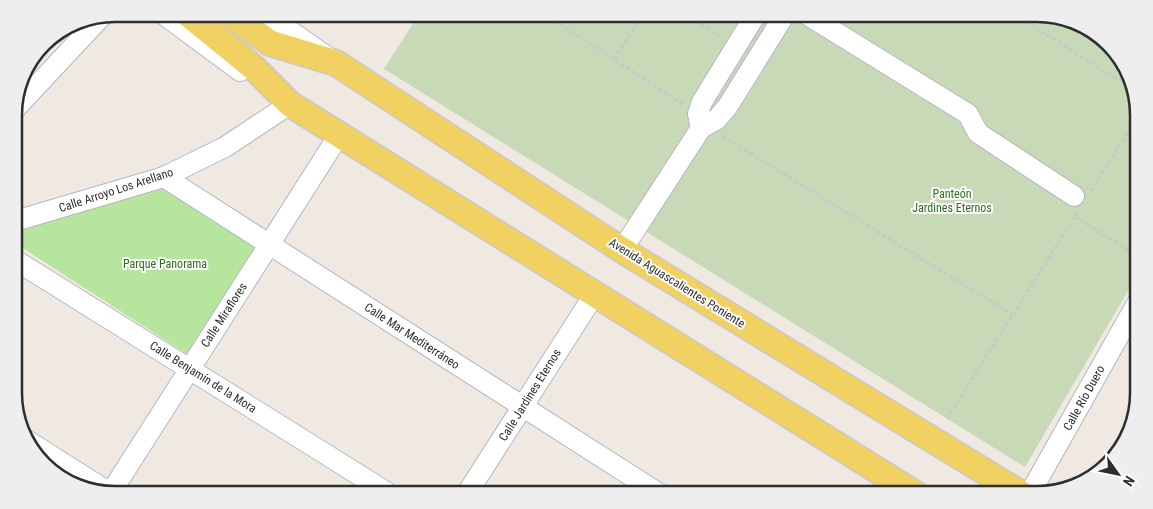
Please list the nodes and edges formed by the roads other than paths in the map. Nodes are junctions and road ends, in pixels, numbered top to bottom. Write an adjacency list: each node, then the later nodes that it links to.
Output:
1 (174, 22): 11 (street)
2 (198, 22): 11 (main road)
3 (241, 22): 9 (main road, Avenida Aguascalientes Poniente)
4 (280, 22): 9 (street, Avenida Aguascalientes Poniente)
5 (751, 22): 12 (street)
6 (780, 22): 12 (street)
7 (819, 22): 15 (street)
8 (93, 25): 10 (street)
9 (336, 63): 18 (main road, Avenida Aguascalientes Poniente)
10 (24, 100)
11 (290, 104): 13 (main road); 14 (street, Calle Arroyo Los Arellano)
12 (706, 125): 18 (street)
13 (339, 136): 17 (street, Calle Miraflores); 20 (main road)
14 (164, 177): 16 (street, Calle Arroyo Los Arellano); 17 (street, Calle Mar Mediterráneo)
15 (1080, 201)
16 (23, 219)
17 (269, 245): 22 (street, Calle Miraflores); 23 (street, Calle Mar Mediterráneo)
18 (622, 250): 31 (main road, Avenida Aguascalientes Poniente)
19 (22, 265): 22 (street, Calle Benjamín de la Mora)
20 (594, 295): 23 (street, Calle Jardines Eternos); 30 (main road)
21 (1130, 316): 32 (street, Calle Río Duero)
22 (190, 369): 26 (street, Calle Miraflores); 27 (street, Calle Benjamín de la Mora)
23 (522, 407): 28 (street, Calle Jardines Eternos); 29 (street, Calle Mar Mediterráneo)
24 (42, 450): 25 (street)
25 (97, 485)
26 (116, 486)
27 (377, 486)
28 (472, 486)
29 (647, 486)
30 (902, 486)
31 (1008, 486)
32 (1034, 486)

